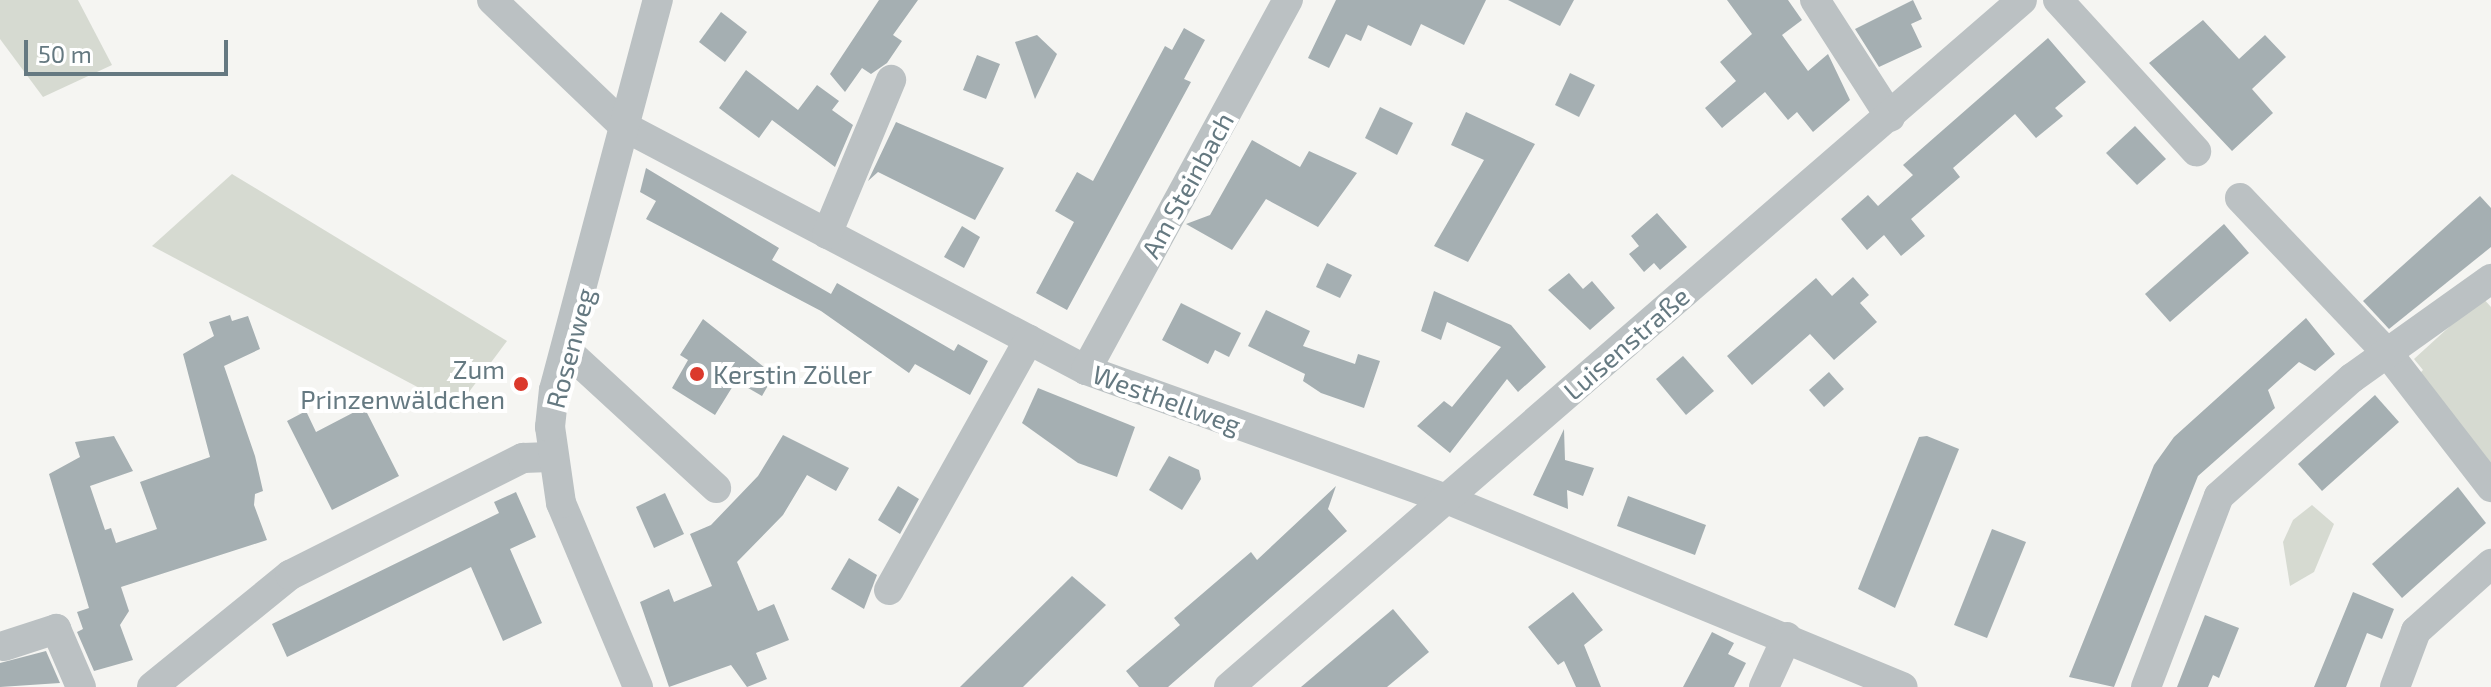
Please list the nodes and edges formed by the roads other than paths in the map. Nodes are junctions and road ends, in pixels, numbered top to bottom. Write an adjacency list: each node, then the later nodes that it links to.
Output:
1 (492, 0): 9 (street, Westhellweg)
2 (658, 0): 9 (street, Rosenweg)
3 (1288, 0): 17 (street, Am Steinbach)
4 (1815, 0): 8 (street)
5 (2022, 0): 8 (street, Luisenstraße)
6 (2058, 0): 10 (street)
7 (891, 80): 12 (street)
8 (1890, 117): 21 (street, Luisenstraße)
9 (625, 127): 12 (street, Westhellweg); 15 (street, Rosenweg)
10 (2196, 151)
11 (2240, 198): 16 (street)
12 (827, 234): 14 (street, Westhellweg)
13 (2491, 279): 16 (street)
14 (1029, 340): 17 (street, Westhellweg); 23 (street)
15 (566, 350): 18 (street, Rosenweg); 20 (street)
16 (2389, 355): 19 (street); 32 (street)
17 (1086, 370): 21 (street, Westhellweg)
18 (550, 457): 27 (street); 28 (street, Rosenweg)
19 (2491, 487)
20 (716, 488)
21 (1444, 498): 24 (street, Westhellweg); 29 (street, Luisenstraße)
22 (2491, 564): 33 (street)
23 (889, 590)
24 (1787, 637): 30 (street); 31 (street, Westhellweg)
25 (4, 646): 26 (street)
26 (81, 687)
27 (152, 687)
28 (638, 687)
29 (1229, 687)
30 (1764, 687)
31 (1903, 687)
32 (2146, 687)
33 (2395, 687)

